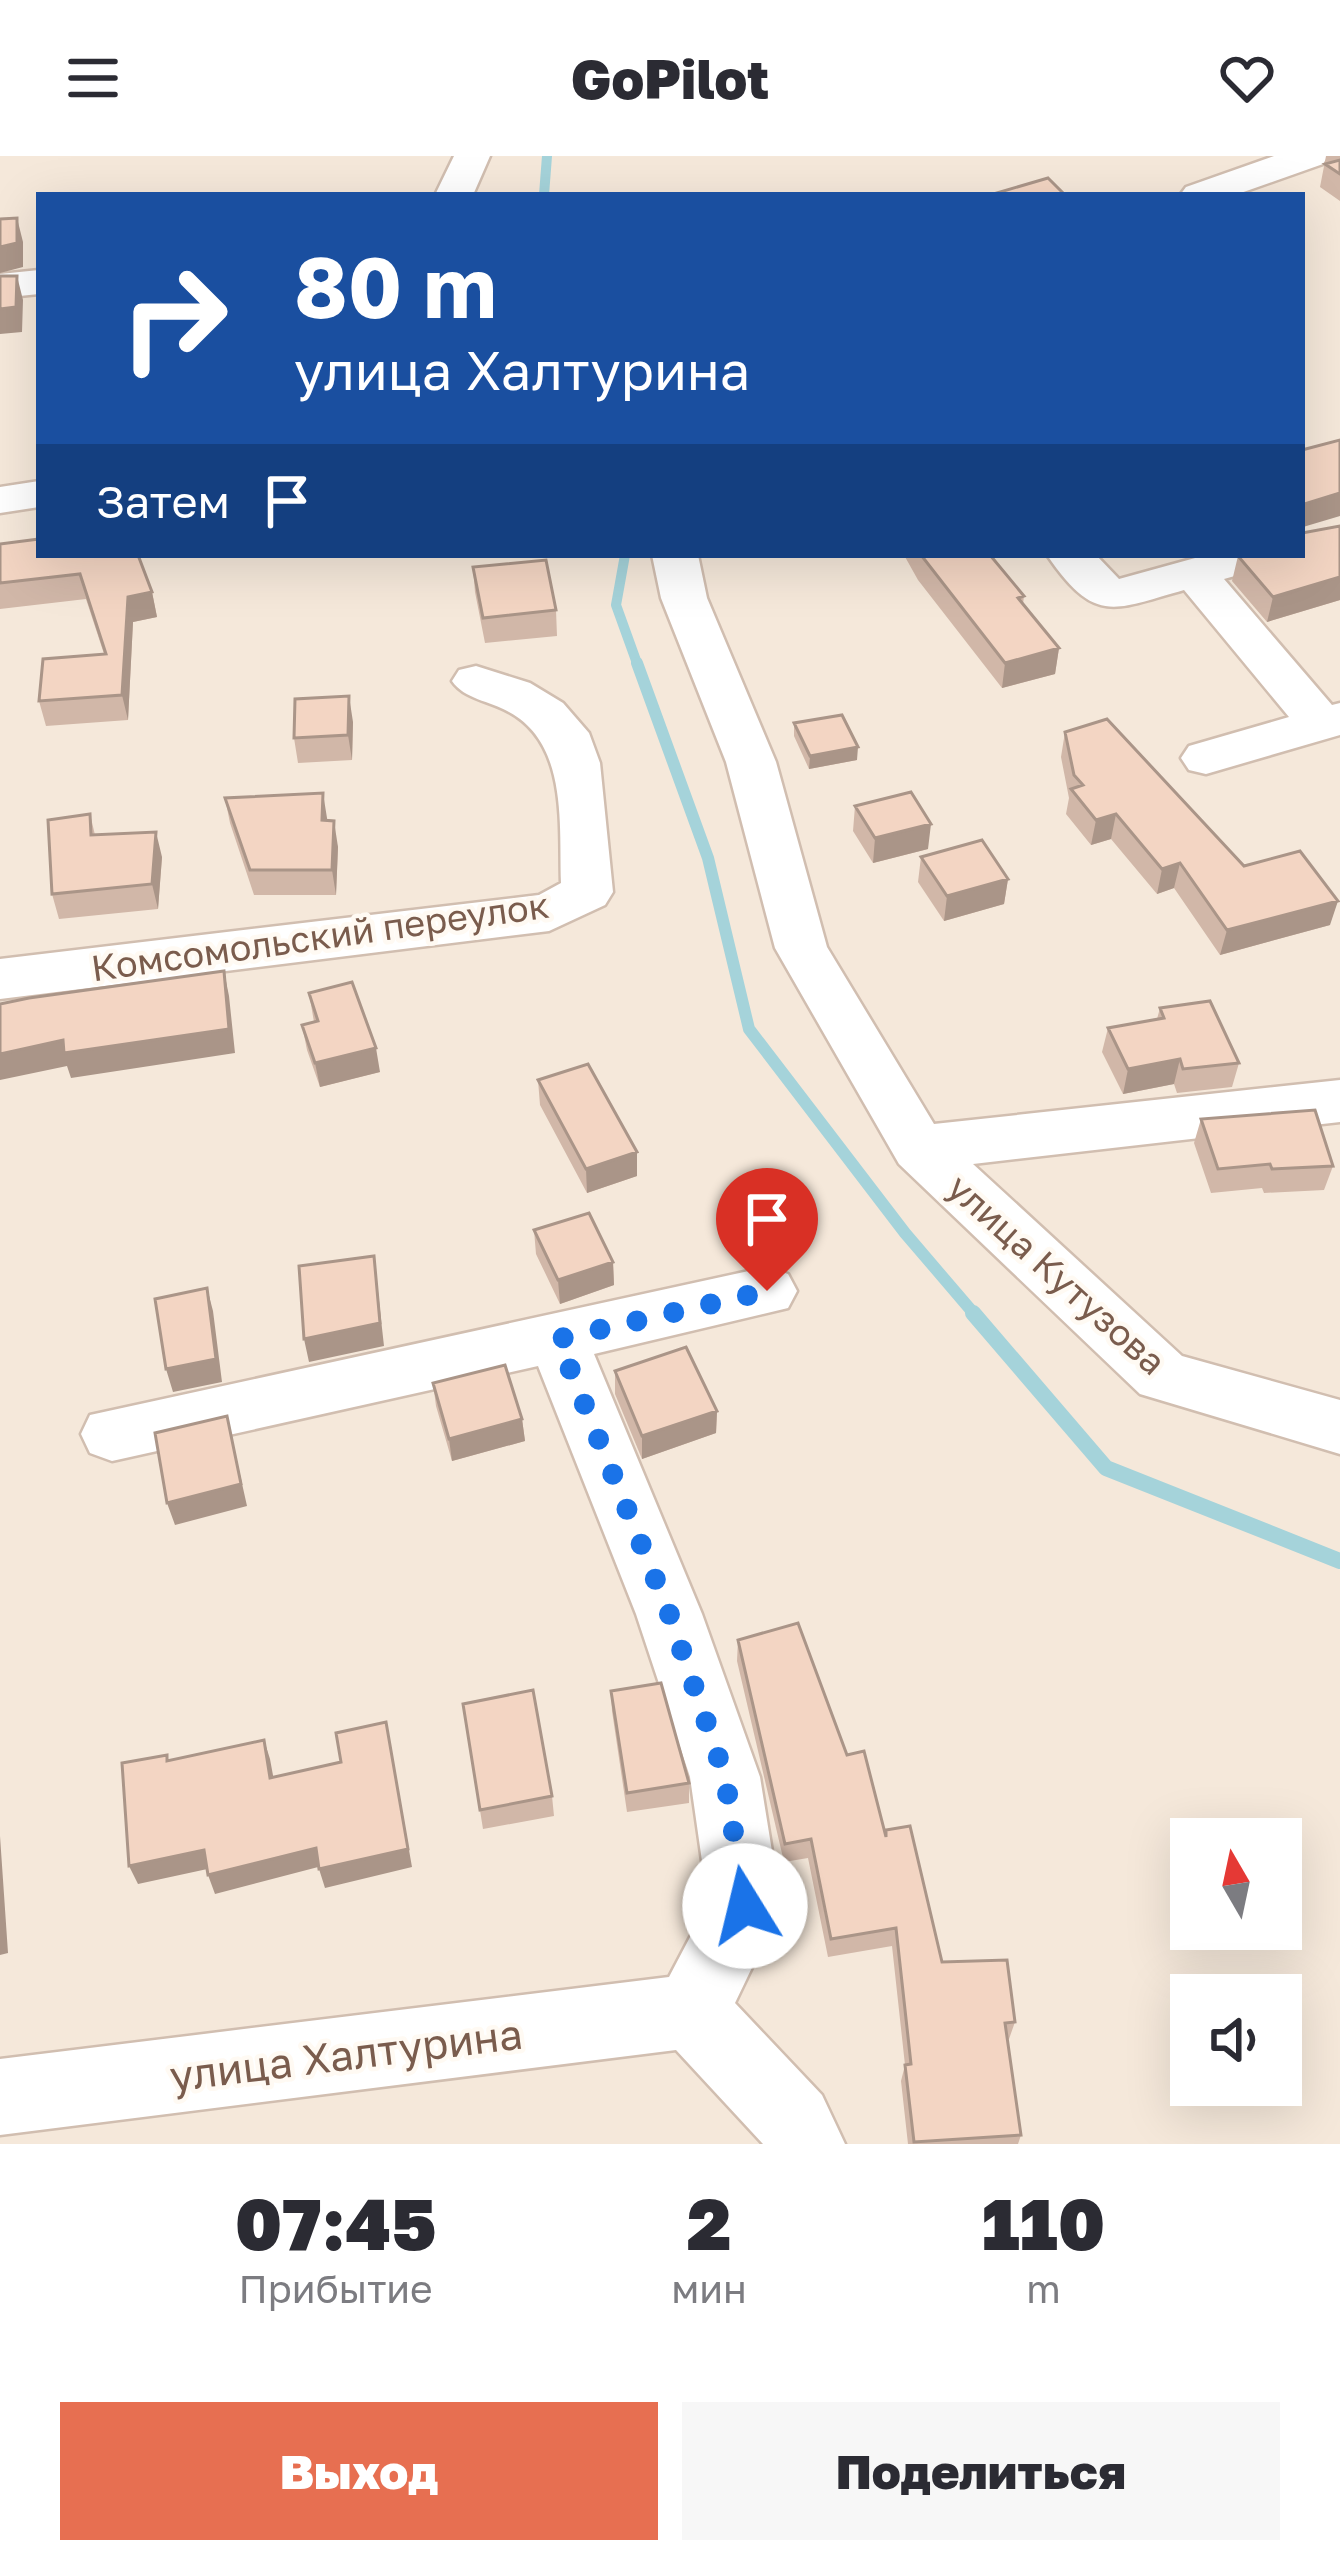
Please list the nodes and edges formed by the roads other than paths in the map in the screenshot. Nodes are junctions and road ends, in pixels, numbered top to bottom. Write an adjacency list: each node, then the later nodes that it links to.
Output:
1 (472, 156): 3 (street)
2 (1310, 156): 4 (street)
3 (455, 192)
4 (1207, 192)
5 (36, 282): 6 (street)
6 (0, 286)
7 (36, 494): 8 (street)
8 (0, 500)
9 (676, 558): 18 (street, улица Кутузова)
10 (1073, 558): 12 (street)
11 (1247, 558): 12 (street)
12 (1194, 572): 14 (street)
13 (476, 681): 16 (street, Комсомольский переулок)
14 (1331, 722): 15 (street)
15 (1206, 758)
16 (0, 979)
17 (1340, 1101): 18 (street)
18 (919, 1148): 21 (street, улица Кутузова)
19 (767, 1291): 20 (street)
20 (558, 1339): 22 (street); 23 (street)
21 (1340, 1427)
22 (112, 1434)
23 (691, 2011): 24 (street, улица Халтурина); 25 (street)
24 (0, 2097)
25 (806, 2144)

